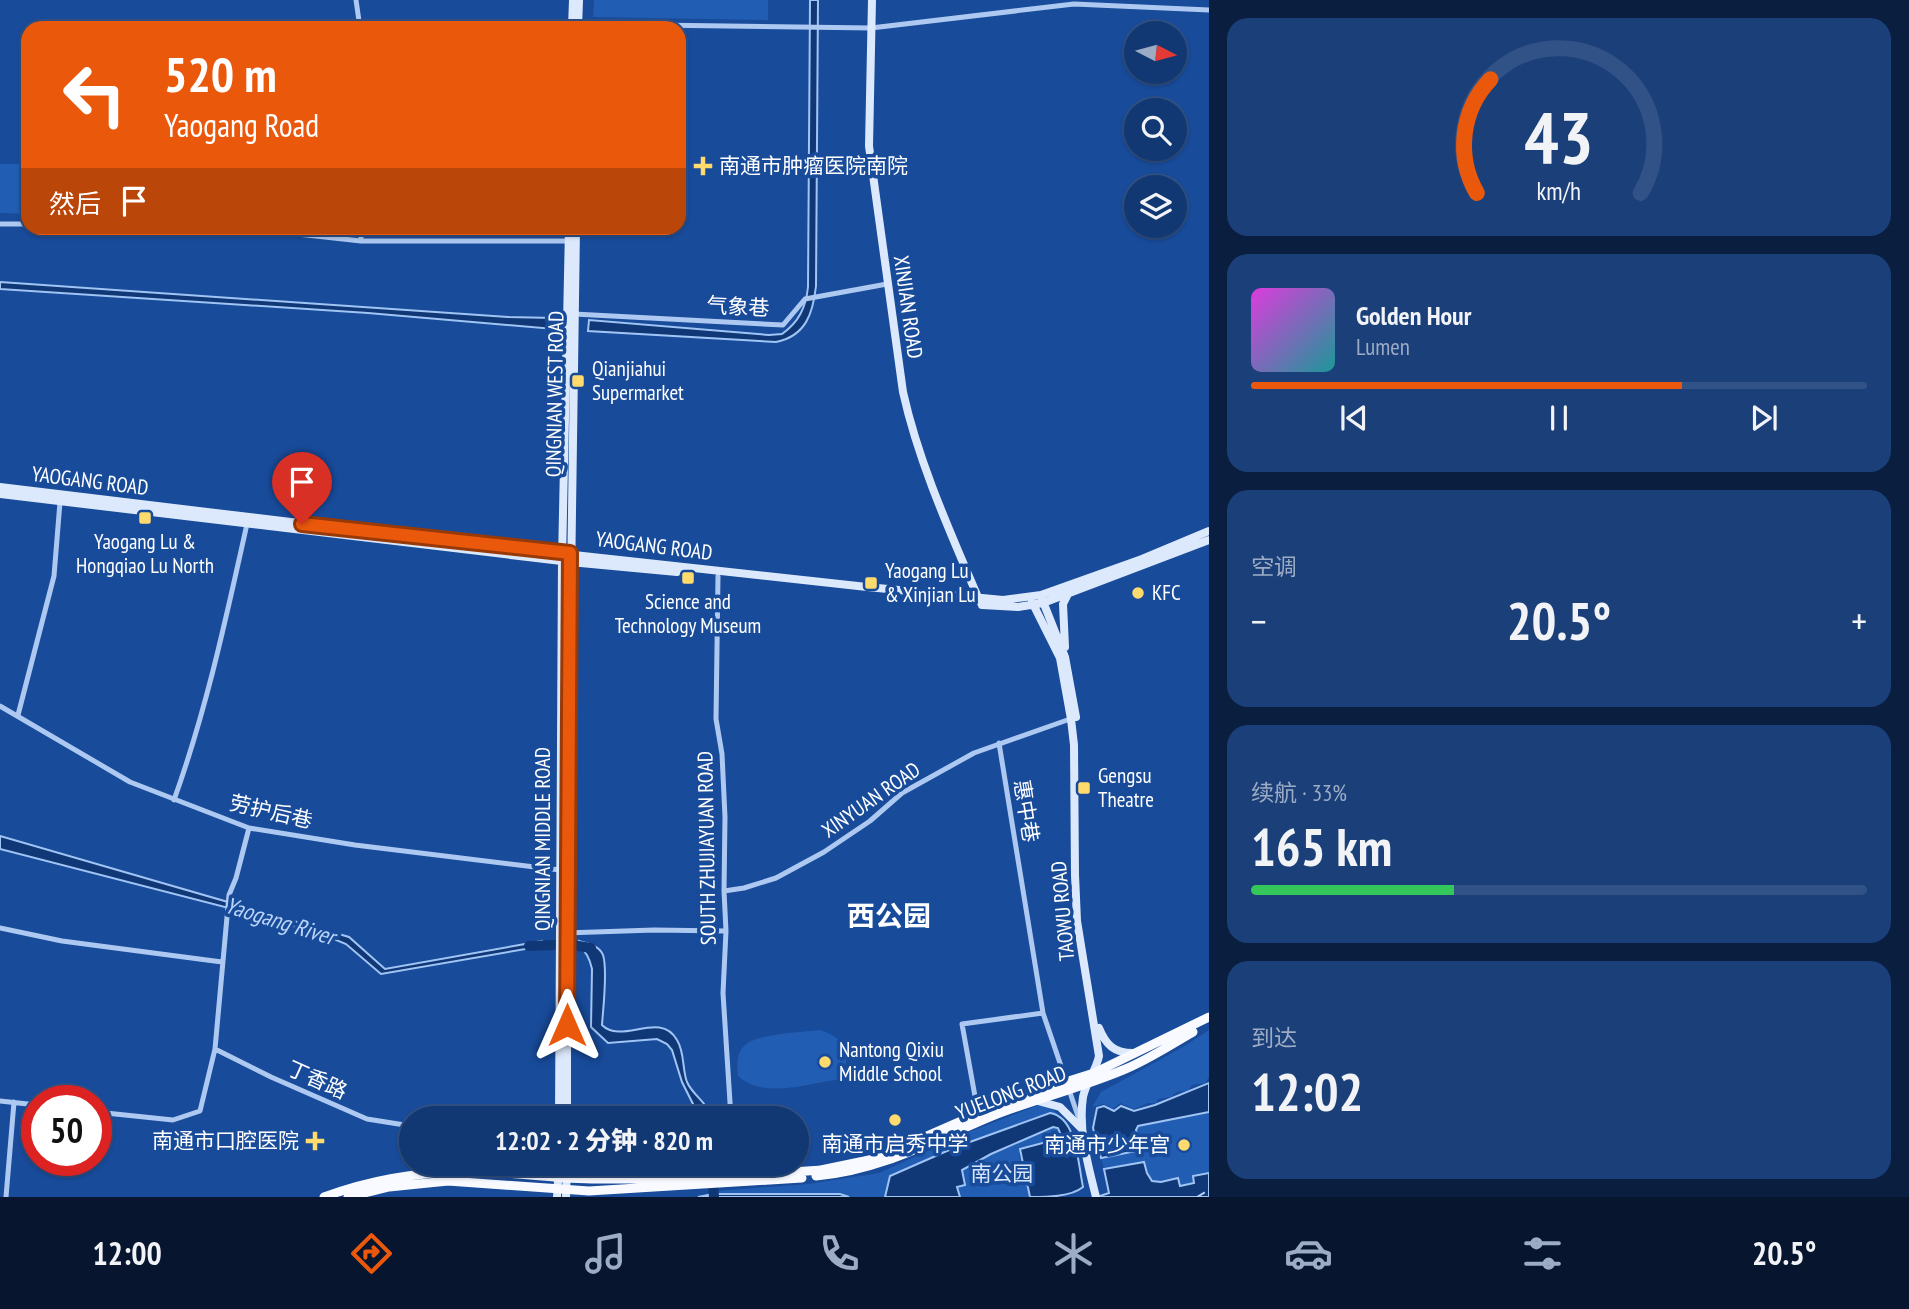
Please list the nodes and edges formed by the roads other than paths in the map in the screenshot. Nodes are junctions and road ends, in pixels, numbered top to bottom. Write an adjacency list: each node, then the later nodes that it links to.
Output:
1 (356, 0): 6 (street)
2 (573, 0): 7 (main road)
3 (579, 0): 8 (main road)
4 (872, 0): 10 (main road, XINJIAN ROAD)
5 (1209, 10): 10 (street)
6 (359, 21)
7 (575, 21)
8 (576, 21)
9 (686, 26): 10 (street)
10 (871, 28): 19 (main road, XINJIAN ROAD)
11 (0, 224): 12 (street)
12 (21, 224)
13 (306, 235): 17 (street)
14 (361, 235): 17 (street)
15 (571, 235): 18 (main road, QINGNIAN WEST ROAD)
16 (574, 235): 18 (main road, QINGNIAN WEST ROAD)
17 (361, 241): 18 (street)
18 (572, 241): 20 (main road, QINGNIAN WEST ROAD); 27 (main road, QINGNIAN WEST ROAD)
19 (887, 284): 20 (street, 气象巷); 31 (main road, XINJIAN ROAD)
20 (574, 314): 27 (main road, QINGNIAN WEST ROAD)
21 (0, 487): 27 (main road, YAOGANG ROAD)
22 (0, 494): 23 (main road, YAOGANG ROAD)
23 (60, 502): 24 (main road, YAOGANG ROAD); 34 (street)
24 (247, 524): 27 (main road, YAOGANG ROAD); 37 (street)
25 (1209, 531): 30 (main road, YAOGANG ROAD)
26 (1209, 540): 29 (main road, YAOGANG ROAD)
27 (566, 557): 28 (main road, YAOGANG ROAD); 31 (main road, YAOGANG ROAD); 39 (main road, QINGNIAN MIDDLE ROAD); 43 (main road, QINGNIAN MIDDLE ROAD)
28 (718, 576): 31 (main road, YAOGANG ROAD); 40 (street, SOUTH ZHUJIAYUAN ROAD)
29 (1069, 592): 30 (main road, YAOGANG ROAD); 32 (main road)
30 (1037, 600): 31 (main road, YAOGANG ROAD); 32 (main road, TAOWU ROAD); 35 (main road, TAOWU ROAD)
31 (980, 602)
32 (1065, 657): 35 (main road, TAOWU ROAD)
33 (0, 706): 34 (street, 劳护后巷)
34 (18, 715): 37 (street, 劳护后巷)
35 (1073, 718): 36 (street, XINYUAN ROAD); 45 (main road, TAOWU ROAD)
36 (999, 743): 40 (street, XINYUAN ROAD); 46 (street, 惠中巷)
37 (174, 800): 38 (street, 劳护后巷)
38 (249, 828): 39 (street, 劳护后巷); 44 (street)
39 (560, 870): 43 (main road, QINGNIAN MIDDLE ROAD)
40 (724, 891): 42 (street, SOUTH ZHUJIAYUAN ROAD)
41 (0, 928): 44 (street)
42 (726, 931): 43 (street); 60 (street, SOUTH ZHUJIAYUAN ROAD)
43 (563, 933): 58 (main road, QINGNIAN MIDDLE ROAD); 59 (main road, QINGNIAN MIDDLE ROAD)
44 (222, 962): 49 (street)
45 (1093, 1012): 50 (main road); 51 (main road, TAOWU ROAD)
46 (1043, 1013): 53 (street, 惠中巷); 61 (street)
47 (1209, 1017): 50 (main road, YUELONG ROAD)
48 (1209, 1023): 52 (main road, YUELONG ROAD)
49 (215, 1049): 62 (street); 63 (street, 丁香路)
50 (1146, 1049): 51 (main road, YUELONG ROAD)
51 (1094, 1073): 52 (main road); 53 (main road, YUELONG ROAD)
52 (1088, 1083): 53 (main road, YUELONG ROAD); 64 (main road)
53 (1067, 1085): 55 (main road, YUELONG ROAD); 61 (main road, YUELONG ROAD); 64 (street, 惠中巷)
54 (0, 1101): 56 (street)
55 (1029, 1101): 64 (main road); 69 (main road, YUELONG ROAD)
56 (14, 1102): 57 (street); 72 (street)
57 (21, 1103)
58 (559, 1106)
59 (567, 1106)
60 (730, 1106)
61 (978, 1113): 69 (main road, YUELONG ROAD)
62 (112, 1114)
63 (399, 1124)
64 (1082, 1128): 75 (main road)
65 (411, 1176): 73 (main road, YUELONG ROAD)
66 (544, 1176): 68 (main road, YUELONG ROAD)
67 (726, 1176): 69 (street)
68 (563, 1178): 70 (main road, YUELONG ROAD); 71 (main road)
69 (725, 1179): 70 (main road, YUELONG ROAD)
70 (700, 1181): 71 (main road, YUELONG ROAD)
71 (562, 1194): 74 (main road, YUELONG ROAD)
72 (6, 1197)
73 (324, 1197)
74 (348, 1197)
75 (1096, 1197)

